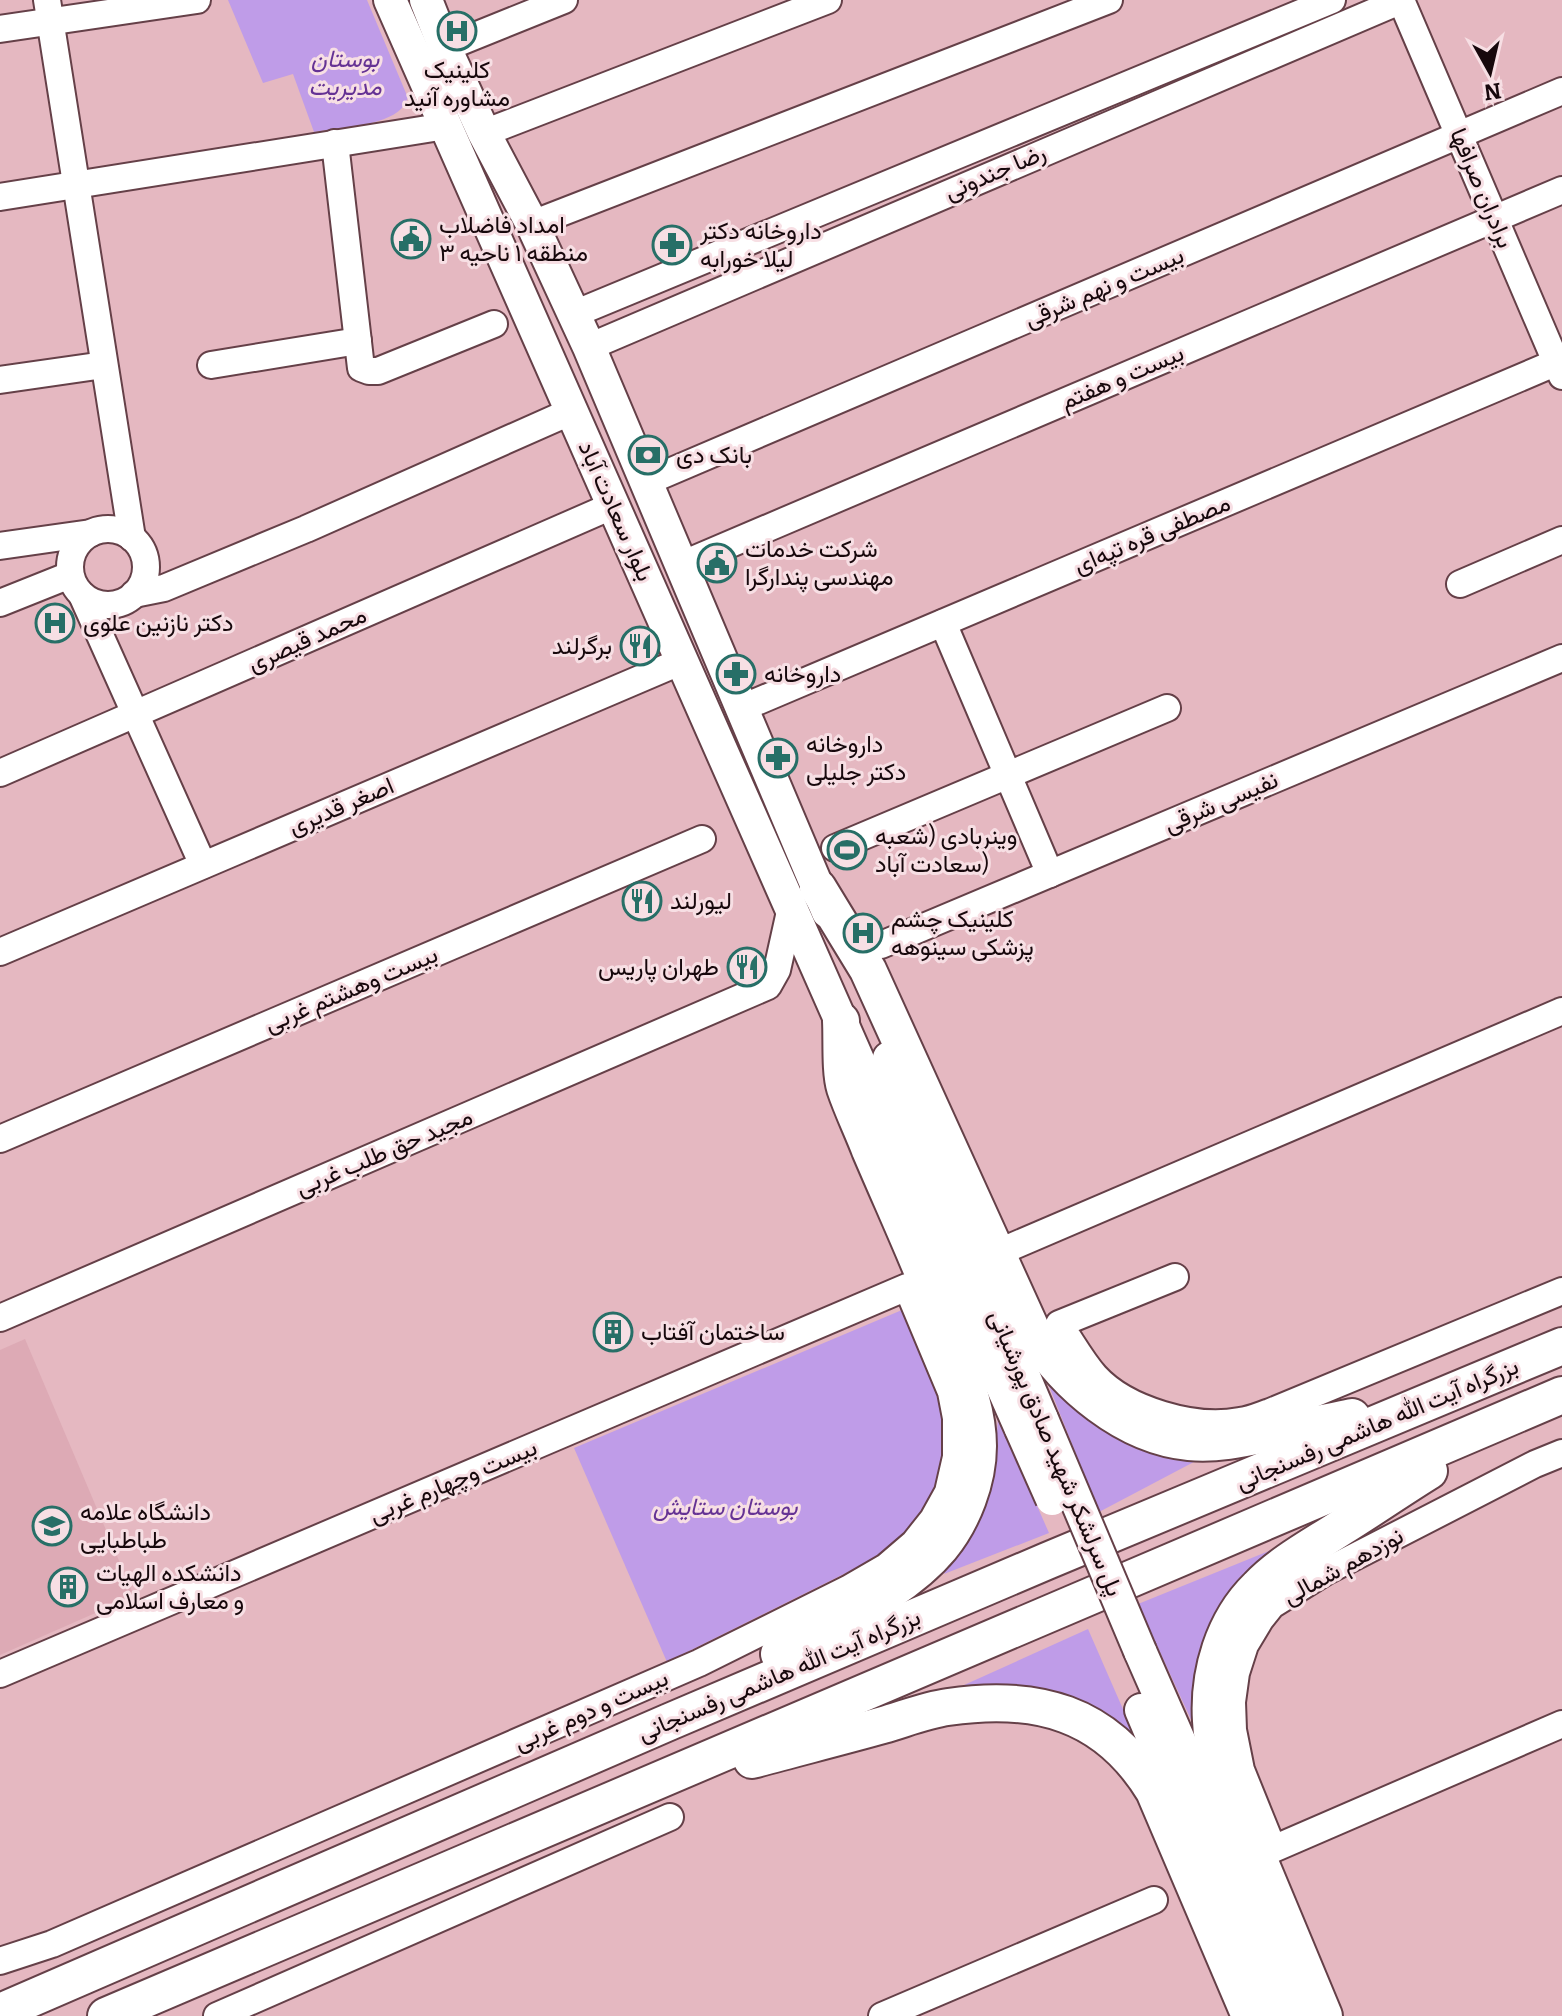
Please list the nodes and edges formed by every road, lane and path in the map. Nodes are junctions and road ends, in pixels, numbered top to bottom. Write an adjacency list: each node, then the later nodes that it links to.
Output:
1 (197, 0): 9 (street)
2 (390, 0): 13 (main road, بلوار سعادت آباد)
3 (426, 0): 11 (main road, بلوار سعادت آباد)
4 (564, 0): 11 (street)
5 (828, 0): 14 (street)
6 (1109, 0): 23 (street)
7 (1332, 0): 15 (street, رضا جندونی)
8 (1402, 0): 16 (street, برادران صرافها); 18 (street, رضا جندونی)
9 (48, 11): 10 (street); 19 (street)
10 (0, 29)
11 (445, 48): 14 (main road, بلوار سعادت آباد)
12 (1562, 91): 16 (street, بیست و نهم شرقی)
13 (446, 126): 17 (street); 24 (main road, بلوار سعادت آباد)
14 (484, 133): 23 (main road, بلوار سعادت آباد)
15 (1006, 135): 18 (street); 25 (street, رضا جندونی)
16 (1459, 135): 22 (street, برادران صرافها); 34 (street, بیست و نهم شرقی)
17 (335, 143): 19 (street); 27 (street)
18 (1018, 163): 28 (street, رضا جندونی)
19 (76, 185): 21 (street); 29 (street)
20 (1562, 190): 22 (street, بیست و هفتم)
21 (0, 197)
22 (1495, 218): 31 (street, برادران صرافها); 40 (street, بیست و هفتم)
23 (535, 231): 24 (main road); 25 (main road, بلوار سعادت آباد)
24 (504, 256): 33 (main road, بلوار سعادت آباد)
25 (574, 314): 28 (main road, بلوار سعادت آباد)
26 (494, 324): 27 (street)
27 (358, 341): 30 (street)
28 (589, 347): 34 (main road, بلوار سعادت آباد)
29 (104, 365): 32 (street); 37 (street)
30 (211, 365)
31 (1560, 366): 45 (street, مصطفی قره تپه‌ای)
32 (0, 380)
33 (572, 411): 35 (main road, بلوار سعادت آباد); 43 (street)
34 (646, 482): 40 (main road, بلوار سعادت آباد)
35 (614, 505): 47 (main road, بلوار سعادت آباد); 50 (street, محمد قیصری)
36 (91, 533): 37 (street); 39 (street); 42 (street)
37 (132, 538): 43 (street)
38 (1562, 540): 41 (street)
39 (0, 546)
40 (681, 565): 48 (main road, بلوار سعادت آباد)
41 (1460, 584)
42 (76, 585): 43 (street); 44 (street); 50 (street)
43 (134, 594)
44 (0, 603)
45 (943, 623): 48 (street, مصطفی قره تپه‌ای); 52 (street)
46 (1562, 658): 56 (street, نفیسی شرقی)
47 (682, 661): 55 (street, اصغر قدیری); 57 (main road, بلوار سعادت آباد)
48 (742, 708): 57 (main road, بلوار سعادت آباد)
49 (1167, 708): 52 (street)
50 (135, 714): 51 (street, محمد قیصری); 55 (street)
51 (0, 773)
52 (1007, 775): 54 (street); 56 (street)
53 (702, 839): 62 (street, بیست وهشتم غربی)
54 (835, 848)
55 (203, 865): 59 (street, اصغر قدیری)
56 (1050, 874): 58 (street, نفیسی شرقی)
57 (804, 898): 61 (main road, بلوار سعادت آباد); 67 (street, مجید حق طلب غربی); 70 (highway); 72 (main road, پل سرلشکر شهید صادق پورشیانی)
58 (881, 945)
59 (0, 952)
60 (1562, 1011): 63 (street)
61 (841, 1021): 72 (main road, پل سرلشکر شهید صادق پورشیانی); 76 (highway)
62 (0, 1139)
63 (1011, 1247)
64 (1175, 1277): 66 (street)
65 (907, 1287): 75 (street, بیست وچهارم غربی); 81 (street, بیست و دوم غربی)
66 (1562, 1291)
67 (0, 1318)
68 (1562, 1346): 70 (highway, بزرگراه آیت الله هاشمی رفسنجانی)
69 (1562, 1395): 71 (highway, بزرگراه آیت الله هاشمی رفسنجانی)
70 (1443, 1397): 76 (highway, بزرگراه آیت الله هاشمی رفسنجانی)
71 (1506, 1420): 78 (highway, بزرگراه آیت الله هاشمی رفسنجانی); 89 (highway)
72 (1032, 1424): 74 (main road, پل سرلشکر شهید صادق پورشیانی, bridge)
73 (1562, 1453): 77 (street, نوزدهم شمالی)
74 (1130, 1655): 87 (main road, پل سرلشکر شهید صادق پورشیانی); 88 (main road, پل سرلشکر شهید صادق پورشیانی)
75 (0, 1674)
76 (669, 1722): 82 (highway, بزرگراه آیت الله هاشمی رفسنجانی)
77 (1562, 1724)
78 (635, 1791): 83 (highway, بزرگراه آیت الله هاشمی رفسنجانی); 86 (highway)
79 (670, 1817): 84 (street)
80 (1154, 1900): 85 (street)
81 (0, 1961)
82 (0, 2012)
83 (106, 2016)
84 (217, 2016)
85 (882, 2016)
86 (1250, 2016)
87 (1271, 2016)
88 (1300, 2016)
89 (1324, 2016)

